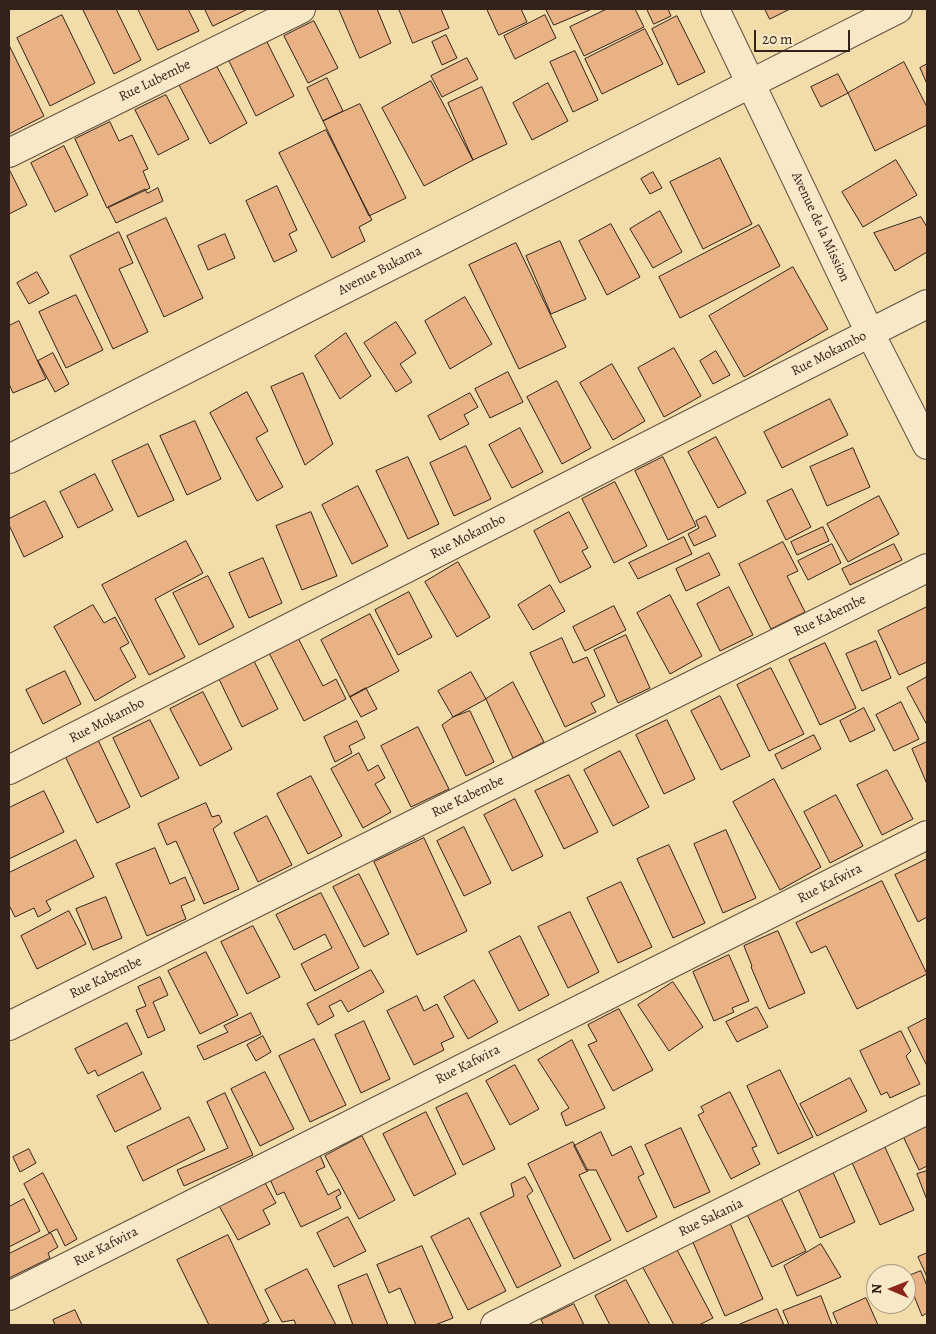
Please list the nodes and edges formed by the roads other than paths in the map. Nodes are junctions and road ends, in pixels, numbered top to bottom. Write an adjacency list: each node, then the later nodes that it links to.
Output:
1 (301, 9): 5 (street, Rue Lubembe)
2 (715, 9): 4 (street, Avenue de la Mission)
3 (898, 9): 4 (street, Avenue Bukama)
4 (751, 82): 7 (street, Avenue de la Mission); 9 (street, Avenue Bukama)
5 (9, 153)
6 (927, 304): 7 (street, Rue Mokambo)
7 (870, 333): 8 (street, Avenue de la Mission); 11 (street, Rue Mokambo)
8 (927, 445)
9 (9, 459)
10 (927, 568): 13 (street, Rue Kabembe)
11 (9, 770)
12 (927, 834): 15 (street, Rue Kafwira)
13 (10, 1021)
14 (927, 1110): 16 (street, Rue Sakania)
15 (9, 1296)
16 (495, 1325)

